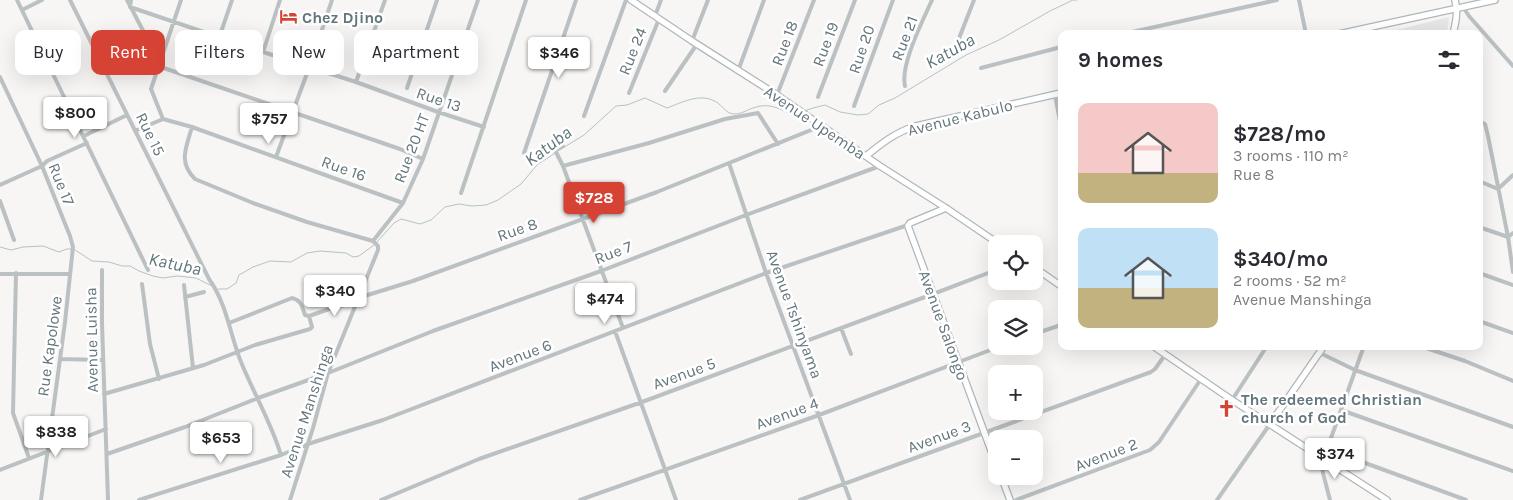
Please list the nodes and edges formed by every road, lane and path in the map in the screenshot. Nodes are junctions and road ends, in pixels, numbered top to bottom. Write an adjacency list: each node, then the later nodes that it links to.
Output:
1 (17, 0): 31 (street)
2 (42, 0): 31 (street)
3 (70, 0): 69 (street, Rue 15)
4 (127, 0): 29 (street)
5 (131, 0): 29 (street)
6 (181, 0): 33 (street)
7 (232, 0): 36 (street)
8 (280, 0): 48 (street)
9 (332, 0): 37 (street)
10 (385, 0): 58 (street)
11 (437, 0): 60 (street)
12 (478, 0): 67 (street, Rue 20 HT)
13 (526, 0): 74 (street)
14 (576, 0): 81 (street)
15 (626, 0): 70 (street)
16 (631, 0): 32 (street, Avenue Upemba)
17 (661, 0): 32 (street)
18 (708, 0): 44 (street)
19 (764, 0): 53 (street)
20 (814, 0): 64 (street, Rue 18)
21 (855, 0): 65 (street, Rue 19)
22 (893, 0): 66 (street, Rue 20)
23 (932, 0): 59 (street, Rue 21)
24 (974, 0): 46 (street)
25 (1277, 0): 38 (street)
26 (1298, 0): 39 (street)
27 (1456, 0): 30 (street)
28 (1495, 0): 30 (street)
29 (130, 7): 33 (street, Rue 13); 34 (street)
30 (1460, 8): 40 (street); 41 (street); 42 (street)
31 (22, 10): 77 (street)
32 (657, 17): 44 (street, Avenue Upemba); 62 (street, Rue 24)
33 (173, 22): 35 (street, Rue 13); 45 (street)
34 (142, 30)
35 (196, 30)
36 (222, 30)
37 (322, 30)
38 (1141, 30)
39 (1305, 30)
40 (1358, 30)
41 (1454, 30)
42 (1481, 30)
43 (1483, 32): 51 (street)
44 (695, 43): 53 (street, Avenue Upemba); 61 (street)
45 (165, 44)
46 (956, 46)
47 (1058, 48): 52 (street)
48 (263, 52): 49 (street, Rue 13)
49 (273, 55)
50 (165, 66): 68 (street)
51 (1513, 66)
52 (982, 68)
53 (738, 71): 64 (street, Avenue Upemba)
54 (155, 75): 71 (street)
55 (306, 75): 68 (street)
56 (332, 75): 58 (street, Rue 13)
57 (0, 77): 86 (street, Rue 17)
58 (356, 82): 67 (street, Rue 13)
59 (905, 86)
60 (407, 88)
61 (665, 91)
62 (629, 93)
63 (1058, 94): 82 (street, Avenue Kabulo)
64 (777, 95): 73 (street, Avenue Upemba)
65 (818, 97)
66 (854, 106)
67 (438, 112): 74 (street, Rue 13); 84 (street, Rue 20 HT)
68 (292, 113): 83 (street); 84 (street)
69 (128, 116): 76 (street, Rue 15); 77 (street)
70 (584, 116)
71 (163, 119): 75 (street, Rue 16); 76 (street)
72 (1483, 124): 92 (street)
73 (821, 126): 79 (street, Rue 8); 82 (street, Avenue Upemba)
74 (484, 127): 93 (street)
75 (192, 128): 83 (street, Rue 16); 105 (street)
76 (135, 131): 127 (street, Rue 15)
77 (84, 136): 78 (street)
78 (87, 143): 86 (street); 107 (street)
79 (778, 144): 85 (street, Rue 8); 87 (street)
80 (564, 146): 87 (street)
81 (524, 153)
82 (866, 156): 88 (street, Avenue Upemba)
83 (276, 157): 95 (street, Rue 16)
84 (423, 159): 95 (street, Rue 20 HT)
85 (729, 163): 97 (street, Avenue Tshinyama); 98 (street, Rue 8)
86 (42, 166): 91 (street); 115 (street, Rue 17)
87 (563, 166): 98 (street)
88 (880, 166): 96 (street, Avenue Upemba); 97 (street, Rue 7)
89 (1513, 175): 92 (street)
90 (1483, 183): 92 (street)
91 (0, 185)
92 (1498, 189): 103 (street)
93 (462, 193)
94 (0, 201): 104 (street)
95 (403, 203): 105 (street, Rue 20 HT)
96 (946, 208): 99 (street); 102 (street, Avenue Upemba)
97 (746, 214): 108 (street, Rue 7); 111 (street, Avenue Tshinyama)
98 (582, 219): 108 (street); 124 (street, Rue 8)
99 (908, 225): 111 (street, Avenue 6); 122 (street, Avenue Salongo)
100 (1483, 228): 103 (street)
101 (1513, 233): 103 (street)
102 (988, 237)
103 (1508, 237): 109 (street)
104 (14, 240)
105 (373, 241): 124 (street, Avenue Manshinga)
106 (102, 270): 146 (street, Avenue Luisha)
107 (148, 270)
108 (601, 271): 129 (street); 150 (street, Rue 7)
109 (1513, 272)
110 (16, 273): 114 (street); 115 (street); 170 (street)
111 (766, 273): 129 (street, Avenue 6); 134 (street, Avenue Tshinyama)
112 (988, 273): 122 (street, Avenue 5)
113 (1043, 273): 118 (street)
114 (0, 274)
115 (70, 274): 145 (street, Rue Kapolowe)
116 (1483, 274): 120 (street)
117 (142, 284): 151 (street)
118 (1058, 284)
119 (184, 285): 123 (street)
120 (1513, 285)
121 (204, 292): 123 (street)
122 (933, 294): 130 (street, Avenue 5); 147 (street, Avenue Salongo)
123 (185, 297): 148 (street)
124 (357, 300): 125 (street, Rue 8); 150 (street, Avenue Manshinga)
125 (309, 316): 127 (street); 141 (street)
126 (1483, 322): 133 (street)
127 (229, 324): 141 (street, Rue 15)
128 (1058, 325): 132 (street)
129 (623, 328): 131 (street, Avenue 6)
130 (841, 328): 134 (street, Avenue 5); 143 (street)
131 (615, 331): 157 (street); 165 (street, Avenue 6)
132 (1043, 331)
133 (1513, 333)
134 (794, 345): 157 (street, Avenue 5); 159 (street, Avenue Tshinyama)
135 (1158, 350): 144 (street)
136 (1264, 350): 156 (street)
137 (1322, 350): 142 (street)
138 (1362, 350): 149 (street)
139 (1432, 350): 153 (street)
140 (988, 351): 147 (street, Avenue 4)
141 (238, 352): 148 (street); 155 (street, Rue 15)
142 (1320, 353): 149 (street); 160 (street)
143 (850, 354)
144 (1165, 355): 152 (street); 163 (street, Avenue 3)
145 (60, 359): 146 (street); 167 (street, Rue Kapolowe)
146 (103, 360): 154 (street, Avenue Luisha)
147 (958, 362): 159 (street, Avenue 4); 163 (street, Avenue Salongo)
148 (193, 368): 151 (street)
149 (1355, 370): 158 (street); 161 (street)
150 (328, 373): 155 (street, Rue 7); 165 (street, Avenue Manshinga)
151 (159, 379): 154 (street)
152 (1201, 379): 156 (street); 188 (street, Avenue 2)
153 (1513, 381)
154 (104, 394): 162 (street, Avenue Luisha)
155 (258, 398): 168 (street, Rue 7); 169 (street, Rue 15)
156 (1232, 400): 160 (street)
157 (642, 402): 172 (street); 182 (street, Avenue 5)
158 (1341, 410): 166 (street); 174 (street)
159 (819, 415): 172 (street, Avenue 4); 175 (street, Avenue Tshinyama)
160 (1270, 424): 171 (street); 189 (street)
161 (1513, 427)
162 (106, 429): 167 (street); 168 (street, Avenue Luisha)
163 (984, 433): 164 (street, Avenue Salongo); 175 (street, Avenue 3)
164 (988, 443)
165 (308, 444): 169 (street, Avenue 6); 181 (street, Avenue Manshinga)
166 (1327, 449): 171 (street); 192 (street)
167 (47, 451): 170 (street); 178 (street, Rue Kapolowe)
168 (108, 454): 179 (street, Avenue Luisha)
169 (281, 455): 180 (street, Avenue 6)
170 (29, 458): 173 (street)
171 (1324, 459): 177 (street); 190 (street)
172 (664, 469): 183 (street, Avenue 4); 184 (street)
173 (0, 470)
174 (1513, 470)
175 (844, 484): 185 (street, Avenue 3); 186 (street, Avenue Tshinyama)
176 (1004, 485): 187 (street)
177 (1380, 498): 191 (street)
178 (42, 500)
179 (108, 500)
180 (139, 500)
181 (290, 500)
182 (381, 500)
183 (580, 500)
184 (676, 500)
185 (800, 500)
186 (850, 500)
187 (1010, 500)
188 (1016, 500)
189 (1217, 500)
190 (1330, 500)
191 (1387, 500)
192 (1466, 500)

